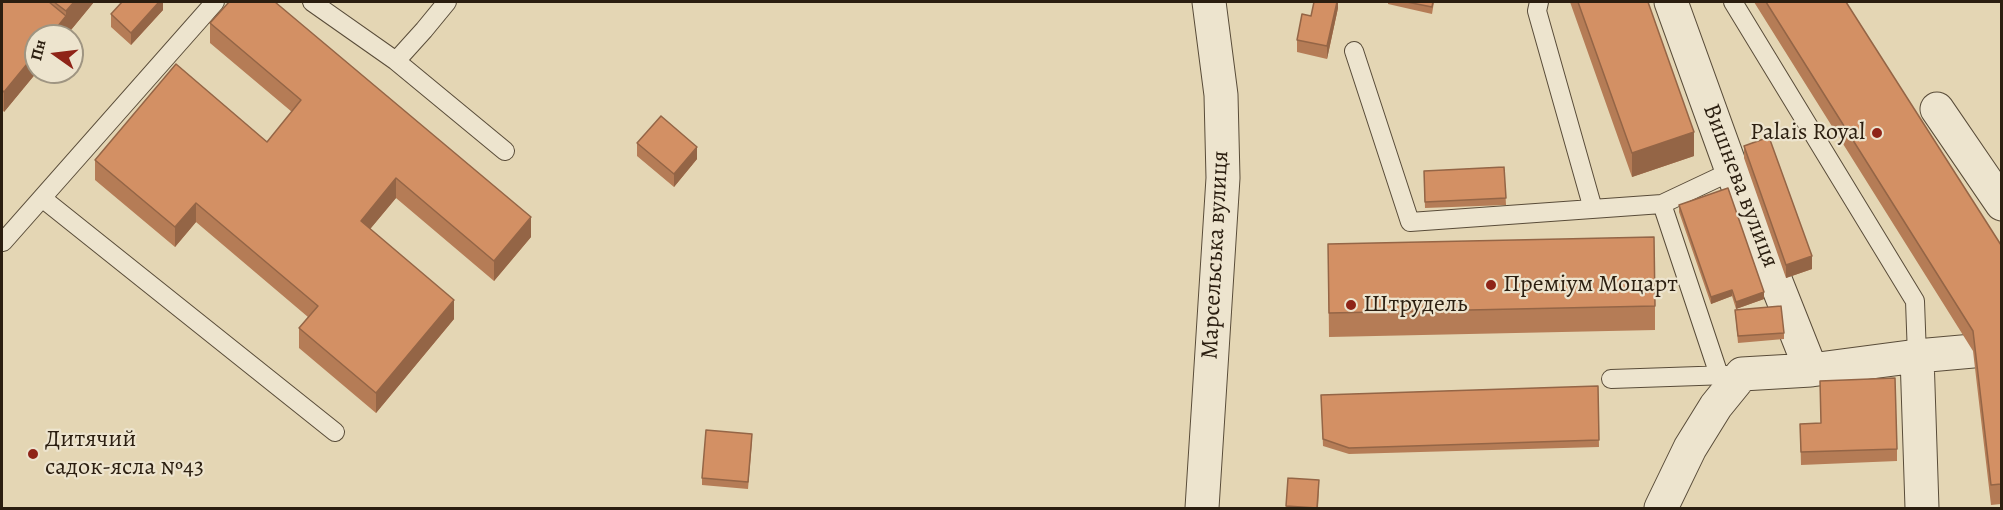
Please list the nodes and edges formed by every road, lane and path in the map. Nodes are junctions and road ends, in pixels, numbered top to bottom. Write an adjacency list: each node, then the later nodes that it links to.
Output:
1 (215, 2): 13 (lane)
2 (312, 2): 9 (lane)
3 (447, 2): 9 (lane)
4 (1209, 2): 24 (street, Марсельська вулиця)
5 (1539, 2): 16 (lane)
6 (1671, 2): 12 (street, Вишнева вулиця)
7 (1733, 2): 19 (lane)
8 (1354, 51): 16 (lane)
9 (396, 61): 11 (lane)
10 (1937, 109): 15 (street)
11 (506, 151)
12 (1732, 171): 14 (lane); 20 (street, Вишнева вулиця)
13 (42, 198): 17 (lane); 23 (lane)
14 (1662, 204): 16 (lane); 21 (lane)
15 (2001, 204)
16 (1593, 209)
17 (3, 242)
18 (1973, 351): 19 (street)
19 (1917, 356): 20 (street); 26 (street)
20 (1811, 370): 21 (street)
21 (1731, 375): 22 (lane); 25 (street)
22 (1611, 379)
23 (335, 432)
24 (1202, 508)
25 (1661, 508)
26 (1922, 508)

